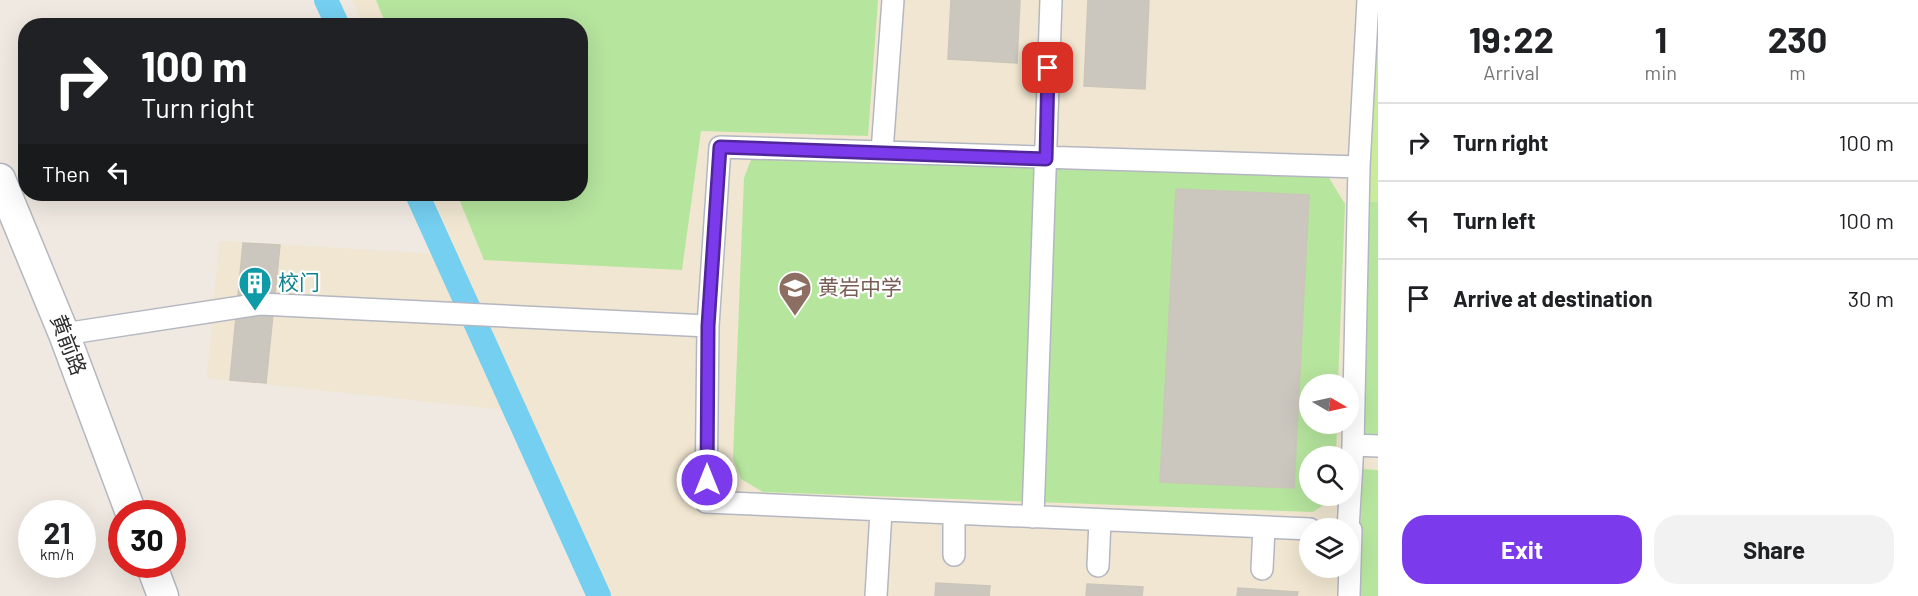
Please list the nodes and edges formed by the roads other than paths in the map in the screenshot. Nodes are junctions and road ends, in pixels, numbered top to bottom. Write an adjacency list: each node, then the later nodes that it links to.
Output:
1 (893, 0): 4 (street)
2 (1051, 0): 5 (street)
3 (1368, 0): 6 (street)
4 (882, 152): 5 (street); 8 (street)
5 (1046, 159): 6 (street); 15 (street)
6 (1359, 167): 10 (street)
7 (0, 179): 9 (main road, 黄前路)
8 (708, 326): 9 (street); 13 (street)
9 (64, 334): 12 (main road, 黄前路)
10 (1353, 445): 11 (street); 16 (street)
11 (1378, 446)
12 (127, 500)
13 (881, 511): 14 (street); 26 (street)
14 (954, 514): 15 (street); 20 (street)
15 (1033, 517): 17 (street)
16 (1350, 518)
17 (1100, 521): 18 (street); 21 (street)
18 (1264, 528): 19 (street); 22 (street)
19 (1299, 529)
20 (954, 555)
21 (1098, 566)
22 (1263, 569)
23 (156, 578): 25 (main road)
24 (1349, 578): 27 (street)
25 (163, 596)
26 (876, 596)
27 (1349, 596)

